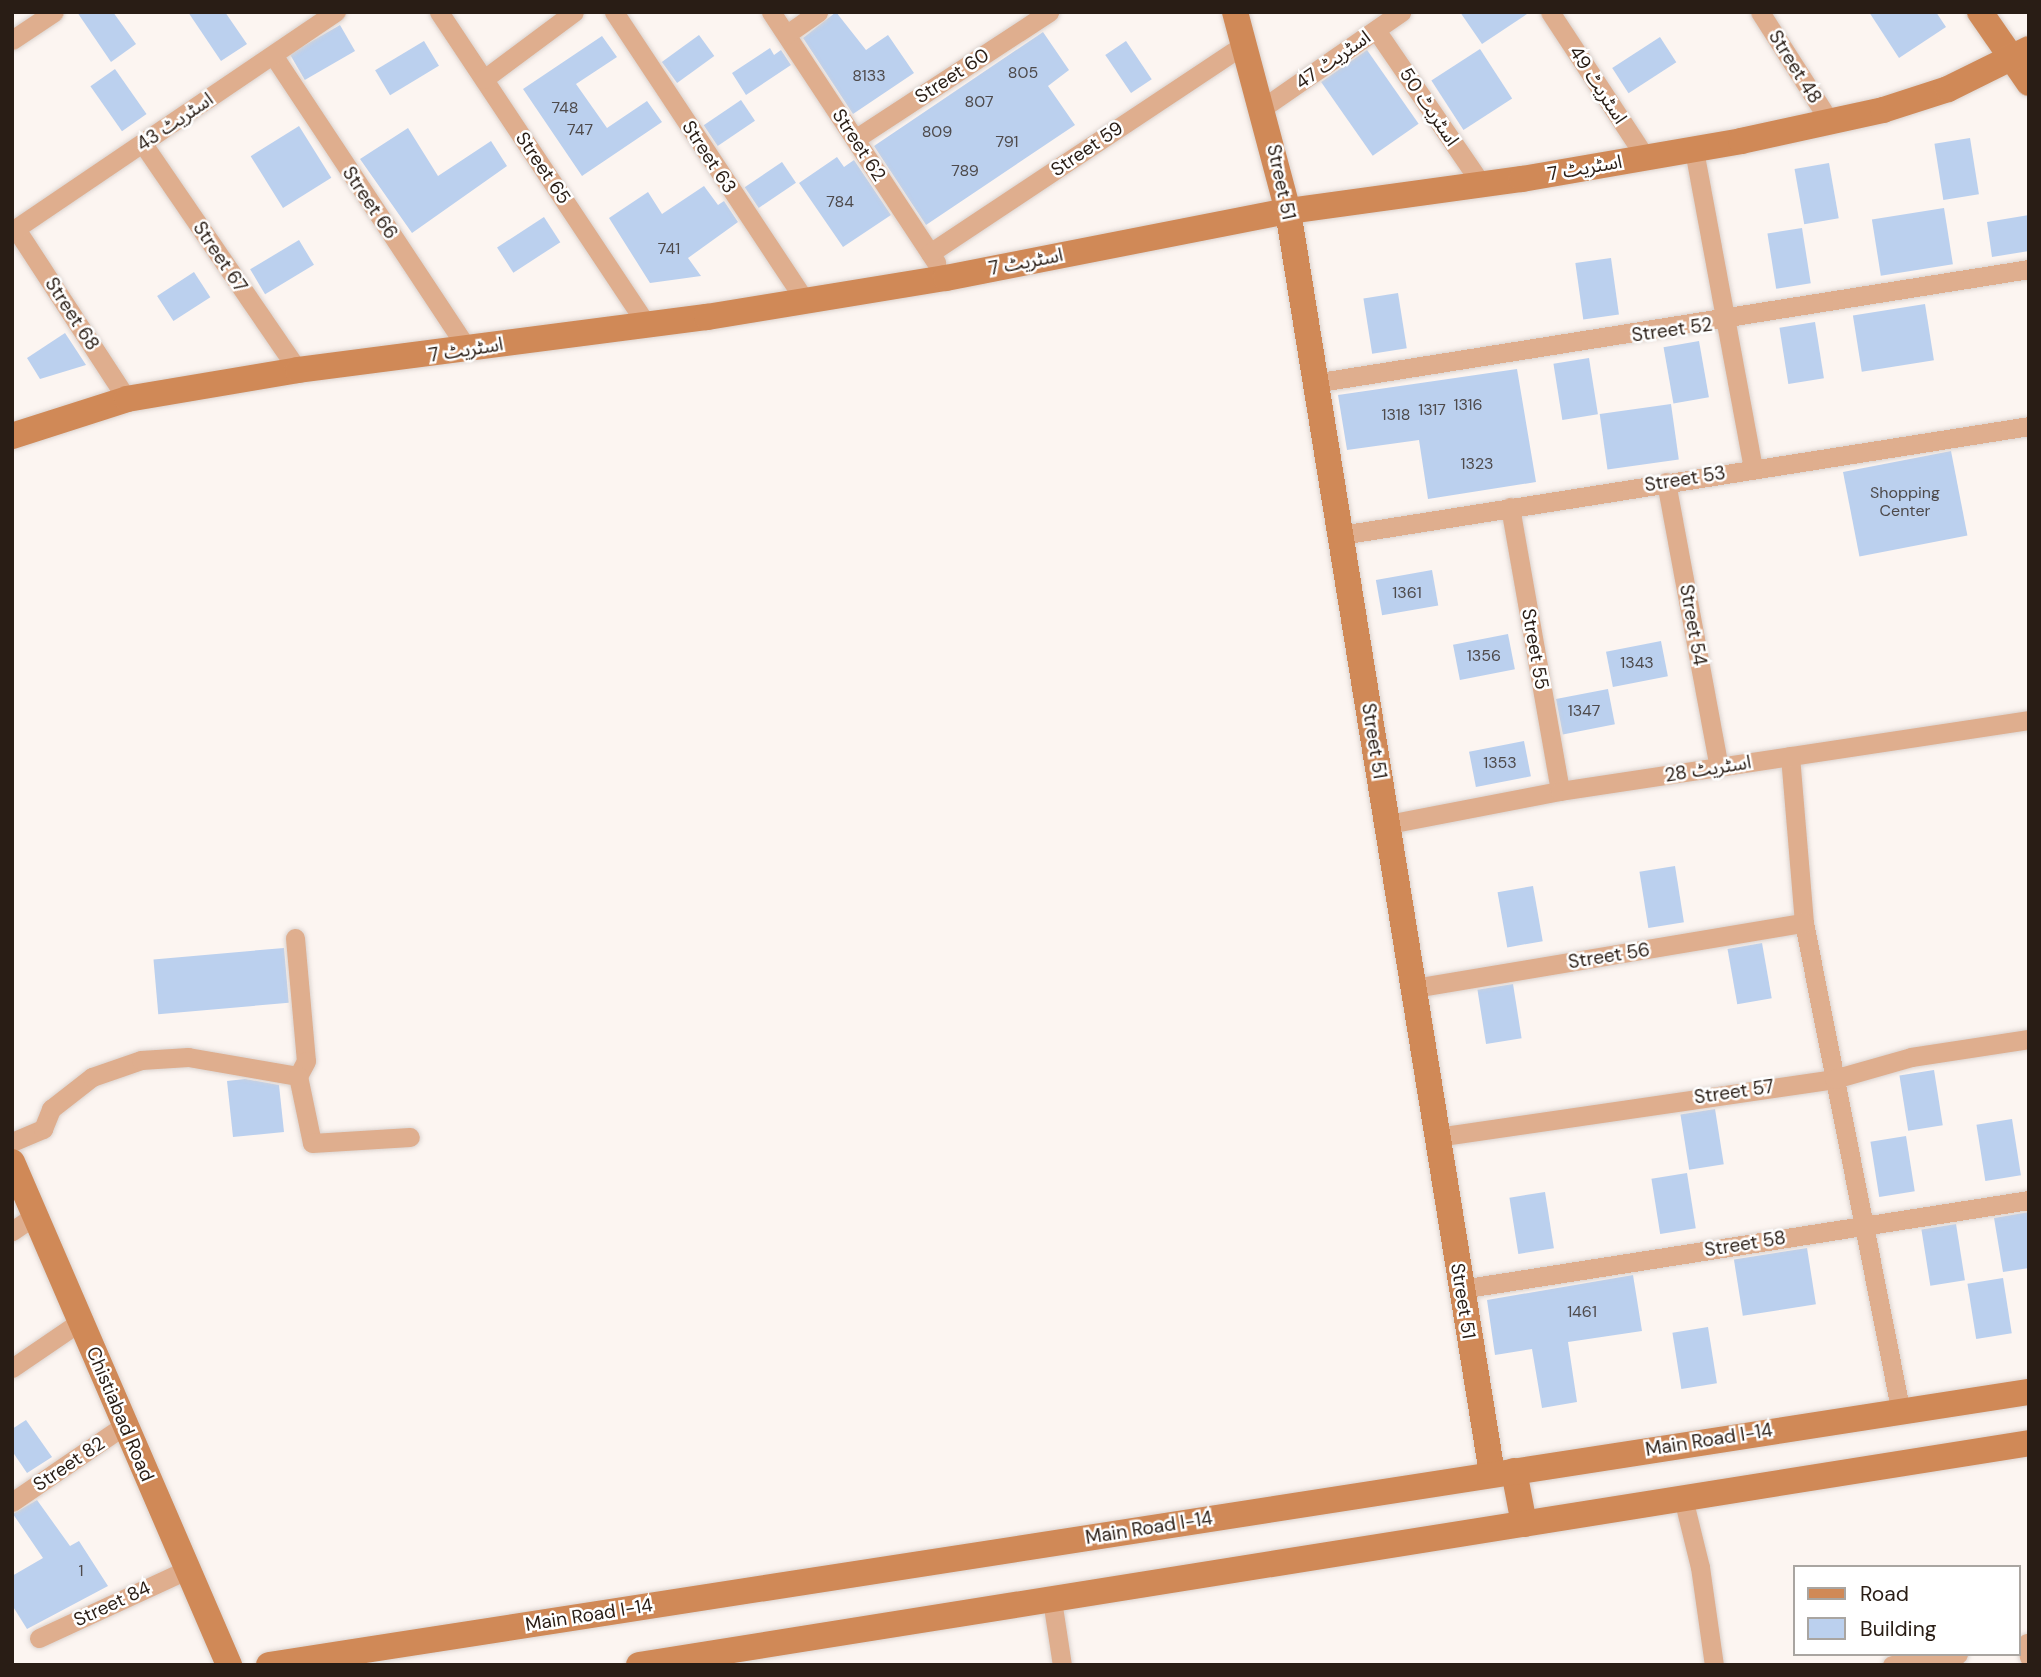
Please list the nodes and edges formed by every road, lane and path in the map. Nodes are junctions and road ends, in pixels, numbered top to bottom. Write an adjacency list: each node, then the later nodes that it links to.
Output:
1 (54, 12): 16 (street)
2 (336, 12): 19 (street, اسٹریٹ 43)
3 (439, 12): 20 (street, Street 65)
4 (574, 12): 20 (street)
5 (614, 12): 34 (street, Street 63)
6 (771, 12): 15 (street, Street 62)
7 (818, 12): 15 (street)
8 (1049, 12): 24 (street, Street 60)
9 (1234, 12): 17 (main road, Street 51)
10 (1401, 12): 14 (street, اسٹریٹ 47)
11 (1549, 12): 27 (street, اسٹریٹ 49)
12 (1760, 12): 23 (street, Street 48)
13 (1980, 12): 18 (main road)
14 (1376, 30): 22 (street, اسٹریٹ 47); 28 (street, اسٹریٹ 50)
15 (787, 34): 24 (street, Street 62)
16 (12, 40)
17 (1245, 44): 22 (main road, Street 51); 31 (street, Street 59)
18 (2021, 54): 21 (main road); 23 (main road, اسٹریٹ 7)
19 (272, 55): 25 (street, اسٹریٹ 43); 37 (street, Street 66)
20 (484, 79): 36 (street, Street 65)
21 (2029, 83)
22 (1264, 107): 29 (main road, Street 51)
23 (1830, 122): 26 (main road, اسٹریٹ 7)
24 (855, 139): 31 (street, Street 62)
25 (143, 144): 30 (street, اسٹریٹ 43); 38 (street, Street 67)
26 (1694, 150): 27 (main road, اسٹریٹ 7); 35 (street)
27 (1646, 158): 28 (main road, اسٹریٹ 7)
28 (1482, 185): 29 (main road, اسٹریٹ 7)
29 (1288, 211): 33 (main road, اسٹریٹ 7); 39 (main road, Street 51)
30 (14, 230): 40 (street, Street 68)
31 (930, 253): 33 (street, Street 62)
32 (2029, 269): 35 (street, Street 52)
33 (946, 278): 34 (main road, اسٹریٹ 7)
34 (804, 301): 36 (main road, اسٹریٹ 7)
35 (1727, 321): 39 (street, Street 52); 43 (street)
36 (646, 323): 37 (main road, اسٹریٹ 7)
37 (468, 350): 38 (main road, اسٹریٹ 7)
38 (298, 370): 40 (main road, اسٹریٹ 7)
39 (1314, 383): 46 (main road, Street 51)
40 (127, 399): 42 (main road, اسٹریٹ 7)
41 (2029, 426): 43 (street, Street 53)
42 (12, 436)
43 (1753, 469): 44 (street, Street 53)
44 (1666, 482): 45 (street, Street 53); 49 (street, Street 54)
45 (1510, 507): 46 (street, Street 53); 50 (street, Street 55)
46 (1341, 535): 51 (main road, Street 51)
47 (2029, 720): 48 (street, اسٹریٹ 28)
48 (1790, 756): 49 (street, اسٹریٹ 28); 52 (street)
49 (1719, 768): 50 (street, اسٹریٹ 28)
50 (1560, 791): 51 (street, اسٹریٹ 28)
51 (1388, 824): 54 (main road, Street 51)
52 (1804, 923): 54 (street, Street 56); 57 (street)
53 (295, 938): 56 (street)
54 (1413, 988): 59 (main road, Street 51)
55 (2029, 1039): 57 (street, Street 57)
56 (298, 1076): 58 (street); 60 (street)
57 (1834, 1079): 59 (street, Street 57); 64 (street)
58 (410, 1137)
59 (1437, 1138): 66 (main road, Street 51)
60 (12, 1142)
61 (12, 1162): 63 (main road, Chistiabad Road)
62 (2029, 1200): 64 (street, Street 58)
63 (36, 1215): 65 (street); 67 (main road, Chistiabad Road)
64 (1865, 1226): 66 (street, Street 58); 70 (street)
65 (12, 1231)
66 (1461, 1289): 73 (main road, Street 51)
67 (81, 1321): 68 (street); 71 (main road, Chistiabad Road)
68 (12, 1368)
69 (2029, 1392): 70 (main road, Main Road I-14)
70 (1900, 1409): 73 (main road, Main Road I-14)
71 (125, 1425): 75 (street, Street 82); 77 (main road, Chistiabad Road)
72 (2029, 1443): 74 (main road)
73 (1503, 1473): 76 (main road, Street 51); 82 (main road, Main Road I-14)
74 (1683, 1498): 76 (main road); 85 (street)
75 (12, 1502)
76 (1524, 1524): 78 (main road)
77 (186, 1570): 79 (street, Street 84); 81 (main road, Chistiabad Road)
78 (1052, 1600): 83 (main road); 84 (street)
79 (38, 1638)
80 (1946, 1656): 86 (street)
81 (229, 1665)
82 (270, 1665)
83 (639, 1665)
84 (1062, 1665)
85 (1714, 1665)
86 (1892, 1665)

